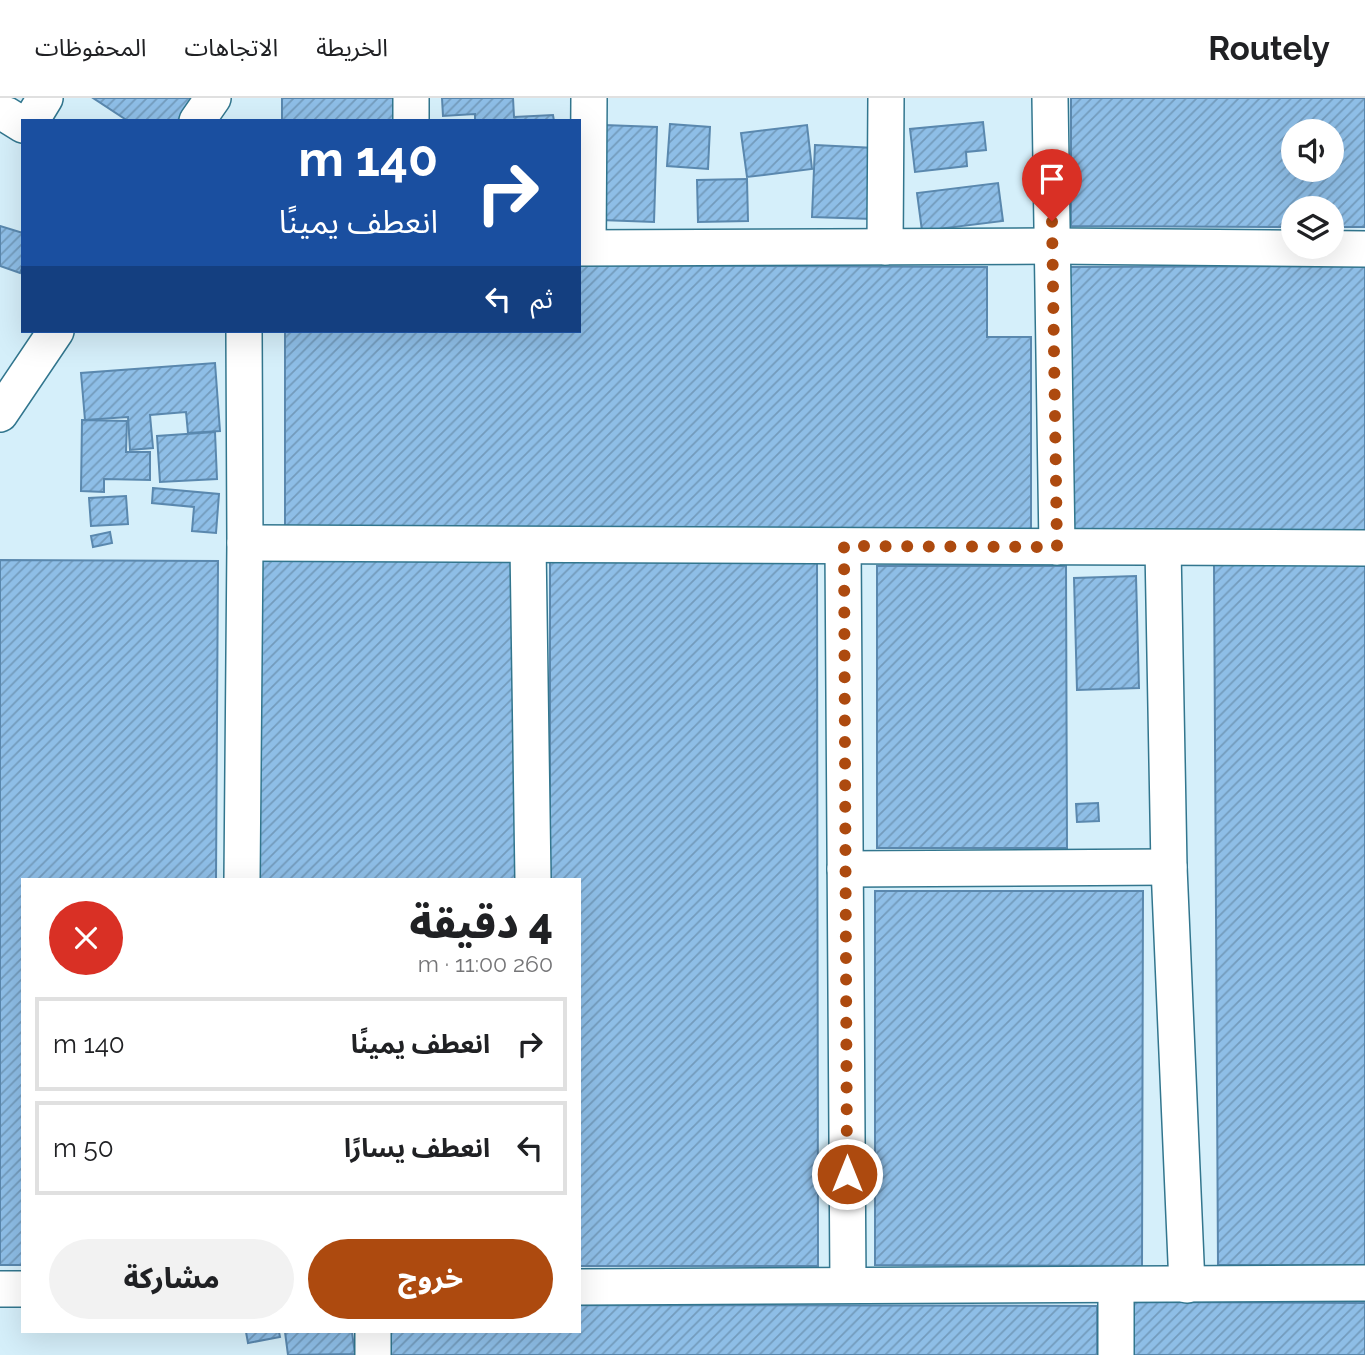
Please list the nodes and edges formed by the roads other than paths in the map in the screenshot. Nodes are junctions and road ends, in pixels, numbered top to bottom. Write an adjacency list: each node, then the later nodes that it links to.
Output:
1 (45, 98): 8 (street)
2 (213, 98): 9 (street)
3 (411, 98): 10 (street)
4 (589, 98): 13 (street)
5 (886, 98): 14 (street)
6 (1051, 98): 12 (street)
7 (0, 113): 11 (street)
8 (32, 119)
9 (199, 119)
10 (411, 119)
11 (21, 124)
12 (1053, 246): 14 (street); 15 (street); 22 (street)
13 (584, 247): 14 (street)
14 (885, 247)
15 (1365, 249)
16 (55, 333): 18 (street)
17 (244, 333): 19 (street)
18 (0, 414)
19 (245, 543): 20 (street); 27 (street)
20 (528, 545): 21 (street); 28 (street)
21 (844, 546): 22 (street); 26 (street)
22 (1057, 547): 23 (street)
23 (1163, 548): 24 (street); 25 (street)
24 (1365, 548)
25 (1169, 867): 26 (street); 31 (street)
26 (845, 869): 30 (street)
27 (242, 878)
28 (533, 878)
29 (1365, 1283): 31 (street)
30 (848, 1285): 32 (street); 33 (street)
31 (1186, 1285): 32 (street)
32 (1116, 1286): 38 (street)
33 (581, 1287)
34 (0, 1289): 35 (street)
35 (21, 1289)
36 (373, 1333): 37 (street)
37 (373, 1355)
38 (1116, 1355)

